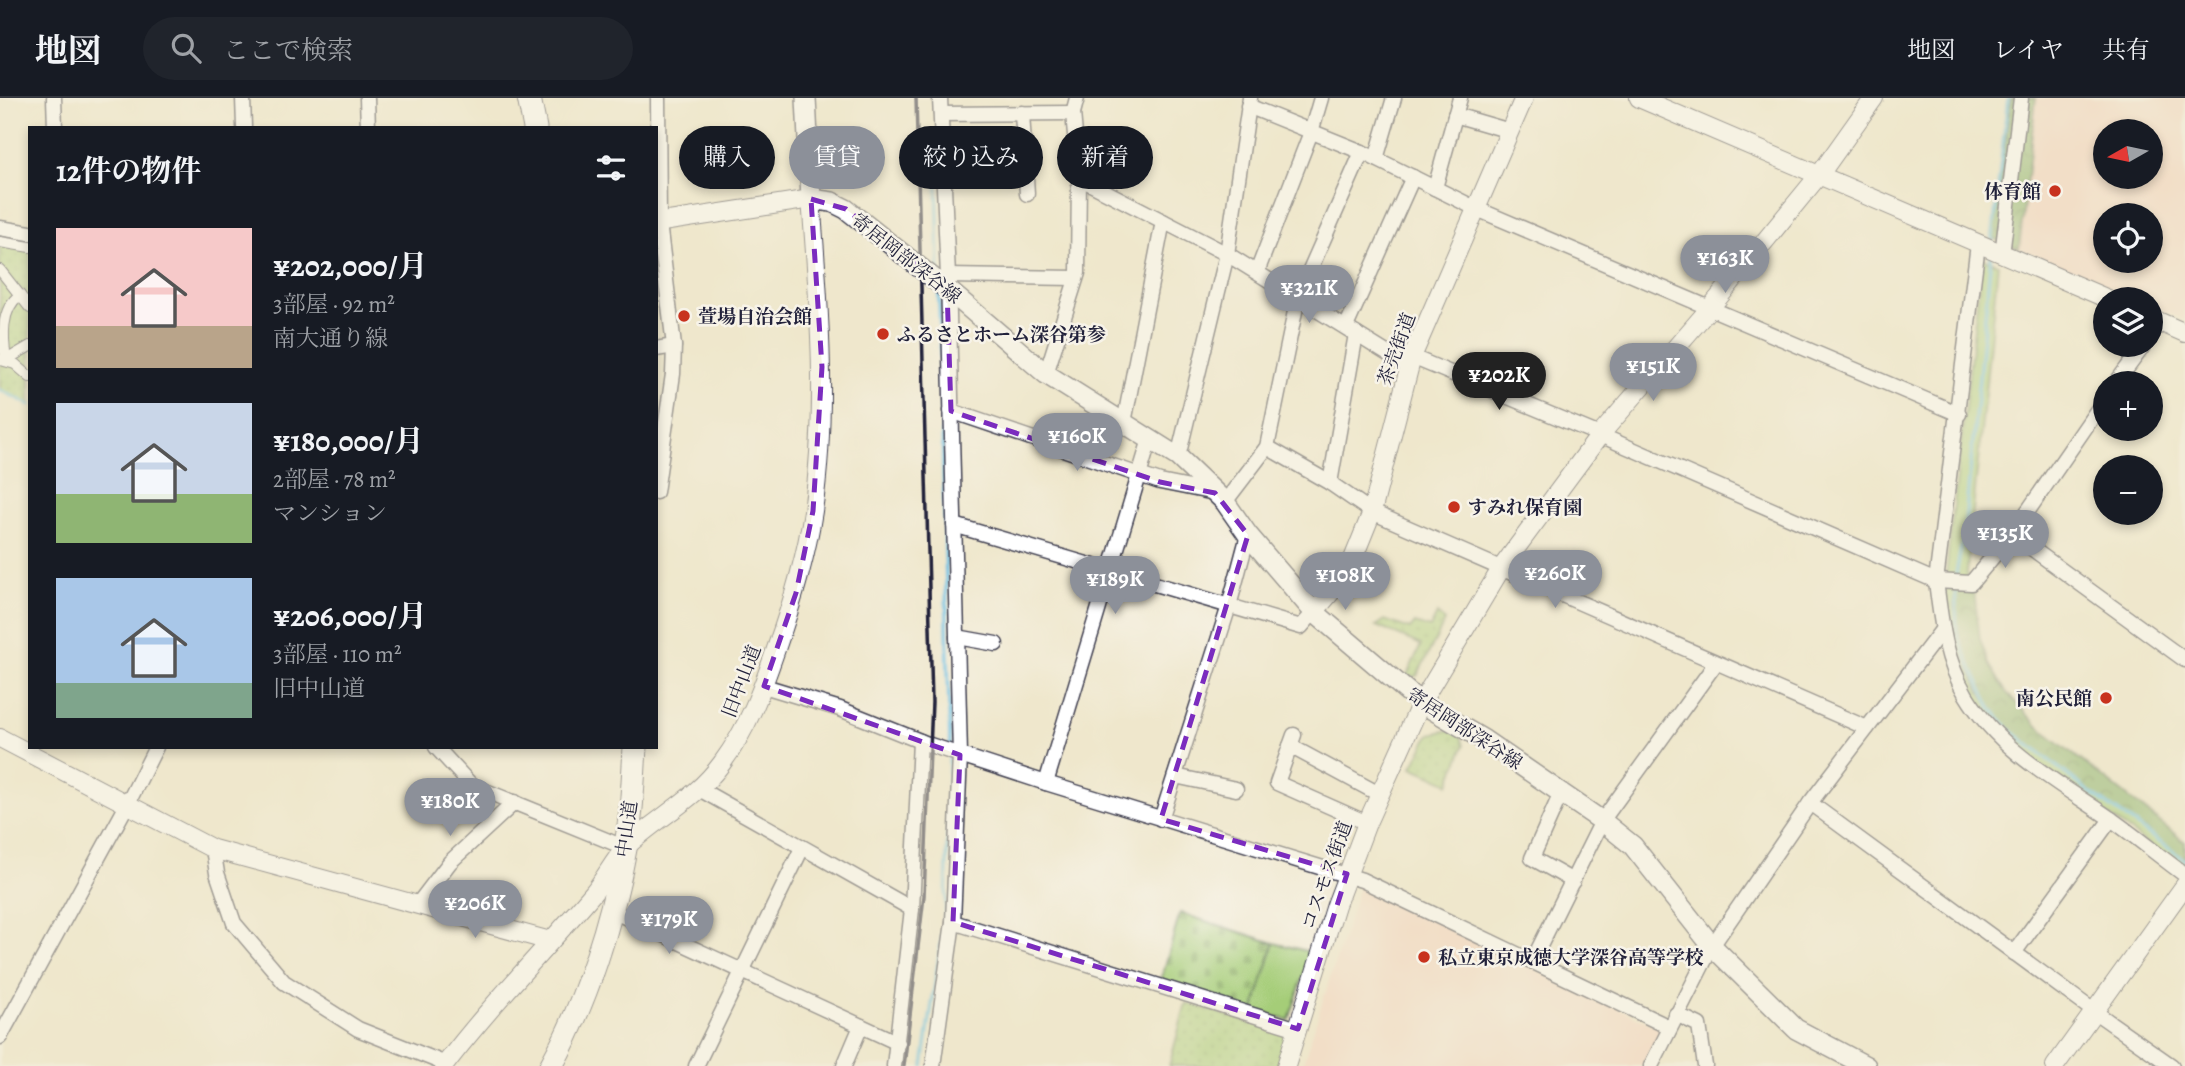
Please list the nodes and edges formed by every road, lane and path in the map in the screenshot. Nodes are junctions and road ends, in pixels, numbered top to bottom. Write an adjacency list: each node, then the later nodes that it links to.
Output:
1 (54, 98): 21 (street)
2 (243, 98): 22 (street)
3 (367, 98): 23 (street)
4 (529, 98): 24 (highway)
5 (658, 98): 39 (street)
6 (806, 98): 36 (main road)
7 (940, 98): 19 (street)
8 (1077, 98): 18 (street)
9 (1321, 98): 27 (street)
10 (1394, 98): 29 (street)
11 (1460, 98): 20 (street)
12 (1524, 98): 26 (street, 茶売街道)
13 (1639, 98): 30 (street)
14 (1874, 98): 30 (street, コスモス街道)
15 (2021, 98): 46 (street)
16 (1249, 102): 27 (street); 45 (street)
17 (1022, 113): 18 (street); 19 (street); 35 (street)
18 (1073, 113): 25 (street)
19 (941, 114): 50 (street)
20 (1455, 115): 26 (street); 32 (street)
21 (55, 126)
22 (244, 126)
23 (368, 126)
24 (535, 126)
25 (1074, 126)
26 (1510, 131): 37 (street, 茶売街道)
27 (1311, 132): 28 (street); 48 (street)
28 (1362, 152): 29 (street); 53 (street)
29 (1376, 159): 31 (street)
30 (1820, 174): 43 (street); 55 (street, コスモス街道)
31 (1413, 177): 32 (street); 57 (street)
32 (1435, 188): 37 (street)
33 (1079, 189): 49 (street)
34 (1100, 189): 38 (street)
35 (1027, 194)
36 (811, 199): 39 (street); 50 (main road, 寄居岡部深谷線); 92 (street, 旧中山道)
37 (1477, 209): 55 (street); 63 (street, 茶売街道)
38 (1163, 221): 45 (street); 69 (street)
39 (658, 223): 59 (street)
40 (0, 228): 41 (street)
41 (28, 233)
42 (0, 242): 44 (street)
43 (1978, 244): 46 (street); 67 (street)
44 (28, 247)
45 (1227, 254): 48 (street); 73 (street)
46 (2002, 255): 51 (street)
47 (0, 270): 52 (street)
48 (1256, 272): 53 (street)
49 (1076, 278): 50 (street); 64 (street)
50 (947, 282): 64 (main road, 寄居岡部深谷線); 66 (street)
51 (2093, 293)
52 (20, 295): 54 (street); 62 (street)
53 (1298, 297): 57 (street); 72 (street)
54 (28, 305)
55 (1710, 307): 67 (street); 70 (street, コスモス街道)
56 (2163, 327): 58 (street)
57 (1351, 330): 63 (street); 76 (street)
58 (2185, 333)
59 (674, 346): 61 (street); 75 (street)
60 (28, 347): 62 (street)
61 (658, 349)
62 (3, 360): 65 (street)
63 (1410, 362): 70 (street); 78 (street, 茶売街道)
64 (1046, 374): 69 (main road, 寄居岡部深谷線)
65 (28, 375)
66 (951, 411): 74 (street); 79 (street)
67 (1959, 414): 84 (street)
68 (2093, 416): 80 (street)
69 (1124, 422): 71 (main road, 寄居岡部深谷線)
70 (1600, 435): 82 (street, コスモス街道); 84 (street)
71 (1150, 439): 73 (main road, 寄居岡部深谷線); 74 (street)
72 (1266, 447): 76 (street); 77 (street)
73 (1178, 457): 77 (main road, 寄居岡部深谷線)
74 (1139, 475): 77 (street); 83 (street)
75 (658, 478)
76 (1330, 483): 78 (street)
77 (1220, 498): 81 (main road, 寄居岡部深谷線)
78 (1372, 512): 82 (street); 86 (street, 茶売街道)
79 (954, 525): 83 (street); 88 (street)
80 (2012, 534): 84 (street); 90 (street)
81 (1248, 535): 85 (street); 86 (main road, 寄居岡部深谷線)
82 (1502, 567): 91 (street); 93 (street, コスモス街道)
83 (1110, 572): 85 (street); 102 (street)
84 (1941, 582): 87 (street)
85 (1229, 606): 86 (street); 101 (street)
86 (1314, 612): 93 (main road, 寄居岡部深谷線)
87 (1941, 630): 94 (street); 111 (street)
88 (957, 637): 89 (street); 100 (street)
89 (996, 644)
90 (2185, 660)
91 (1716, 663): 94 (street); 112 (street)
92 (764, 686): 96 (street); 104 (street, 旧中山道)
93 (1421, 704): 105 (main road, 寄居岡部深谷線); 106 (street, コスモス街道)
94 (1867, 728): 108 (street)
95 (0, 738): 109 (street)
96 (920, 741): 100 (street); 122 (street)
97 (155, 749): 109 (street)
98 (438, 749): 107 (street)
99 (634, 749): 114 (highway, 中山道)
100 (960, 755): 102 (street); 124 (street)
101 (1175, 776): 103 (street); 110 (street)
102 (1045, 783): 110 (street)
103 (1236, 789)
104 (701, 790): 114 (street, 旧中山道); 115 (street)
105 (1562, 793): 112 (main road, 寄居岡部深谷線); 119 (street)
106 (1379, 794): 113 (street, コスモス街道); 113 (street)
107 (515, 802): 114 (street); 121 (street)
108 (1810, 803): 126 (street); 127 (street)
109 (127, 805): 116 (street); 134 (street)
110 (1161, 819): 117 (street)
111 (2111, 819): 118 (street); 127 (street)
112 (1602, 821): 119 (street); 126 (main road, 寄居岡部深谷線)
113 (1367, 823): 117 (street, コスモス街道)
114 (626, 848): 123 (highway, 中山道); 125 (street, 旧中山道)
115 (802, 848): 122 (street); 129 (street)
116 (213, 849): 121 (street); 138 (street)
117 (1347, 874): 128 (street); 133 (street, コスモス街道)
118 (2185, 875)
119 (1573, 881): 128 (street)
120 (2185, 885): 130 (street)
121 (418, 904): 125 (street)
122 (912, 909): 135 (street)
123 (610, 910): 129 (street); 136 (highway, 中山道)
124 (953, 922): 133 (street); 139 (street)
125 (550, 941): 138 (street, 旧中山道)
126 (1712, 946): 131 (street); 137 (main road, 寄居岡部深谷線)
127 (2014, 953): 130 (street)
128 (1533, 960): 131 (street)
129 (743, 970): 132 (street); 140 (street)
130 (2095, 1012): 146 (street); 147 (street)
131 (1673, 1021): 144 (street); 145 (street)
132 (861, 1026): 135 (street); 141 (street)
133 (1297, 1029): 143 (street, コスモス街道)
134 (0, 1037)
135 (898, 1044): 142 (street)
136 (557, 1064)
137 (1860, 1064)
138 (445, 1065)
139 (937, 1065)
140 (696, 1066)
141 (844, 1066)
142 (894, 1066)
143 (1286, 1066)
144 (1651, 1066)
145 (1705, 1066)
146 (2054, 1066)
147 (2172, 1066)

